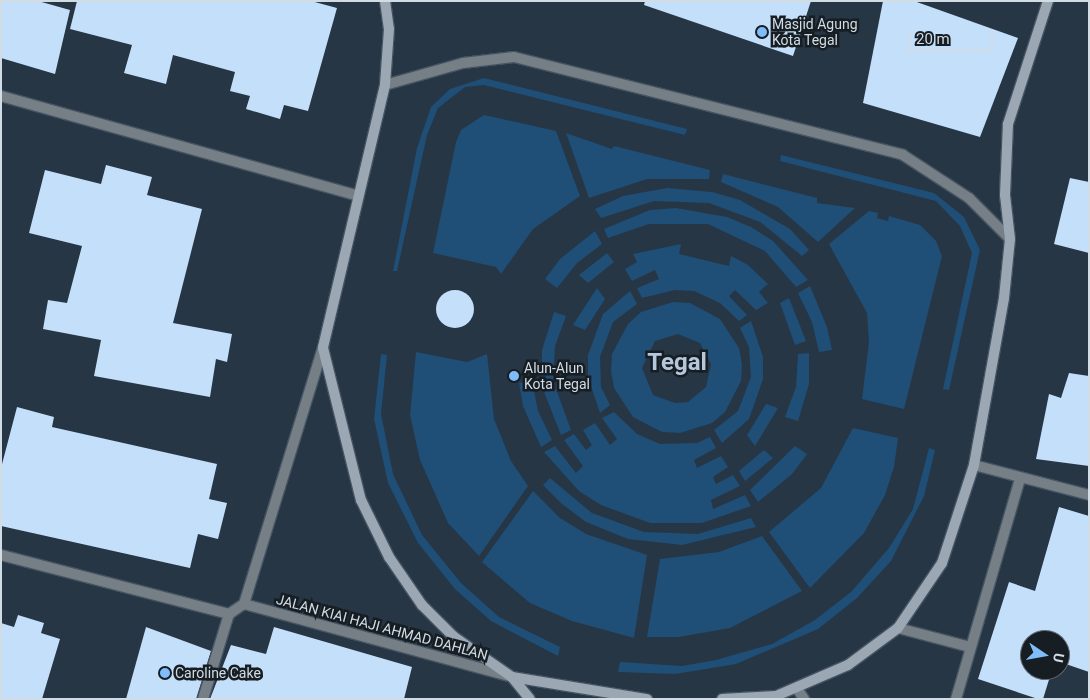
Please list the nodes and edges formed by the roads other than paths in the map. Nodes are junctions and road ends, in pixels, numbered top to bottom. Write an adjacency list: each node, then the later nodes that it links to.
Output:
1 (385, 1): 3 (street)
2 (1048, 1): 6 (street)
3 (385, 85): 5 (street); 6 (street)
4 (1, 96): 5 (street)
5 (358, 196): 7 (street)
6 (1010, 239): 8 (street)
7 (323, 348): 12 (street); 16 (street)
8 (974, 466): 9 (street); 14 (street)
9 (1020, 478): 10 (street); 15 (street)
10 (1089, 495)
11 (1, 555): 13 (street)
12 (244, 604): 13 (street); 16 (street, JALAN KIAI HAJI AHMAD DAHLAN)
13 (229, 614): 19 (street)
14 (898, 628): 15 (street); 17 (street)
15 (970, 647): 23 (street)
16 (512, 677): 20 (street); 21 (street)
17 (801, 694): 18 (street)
18 (736, 698): 22 (street)
19 (203, 699)
20 (530, 699)
21 (647, 699)
22 (722, 699)
23 (956, 699)

